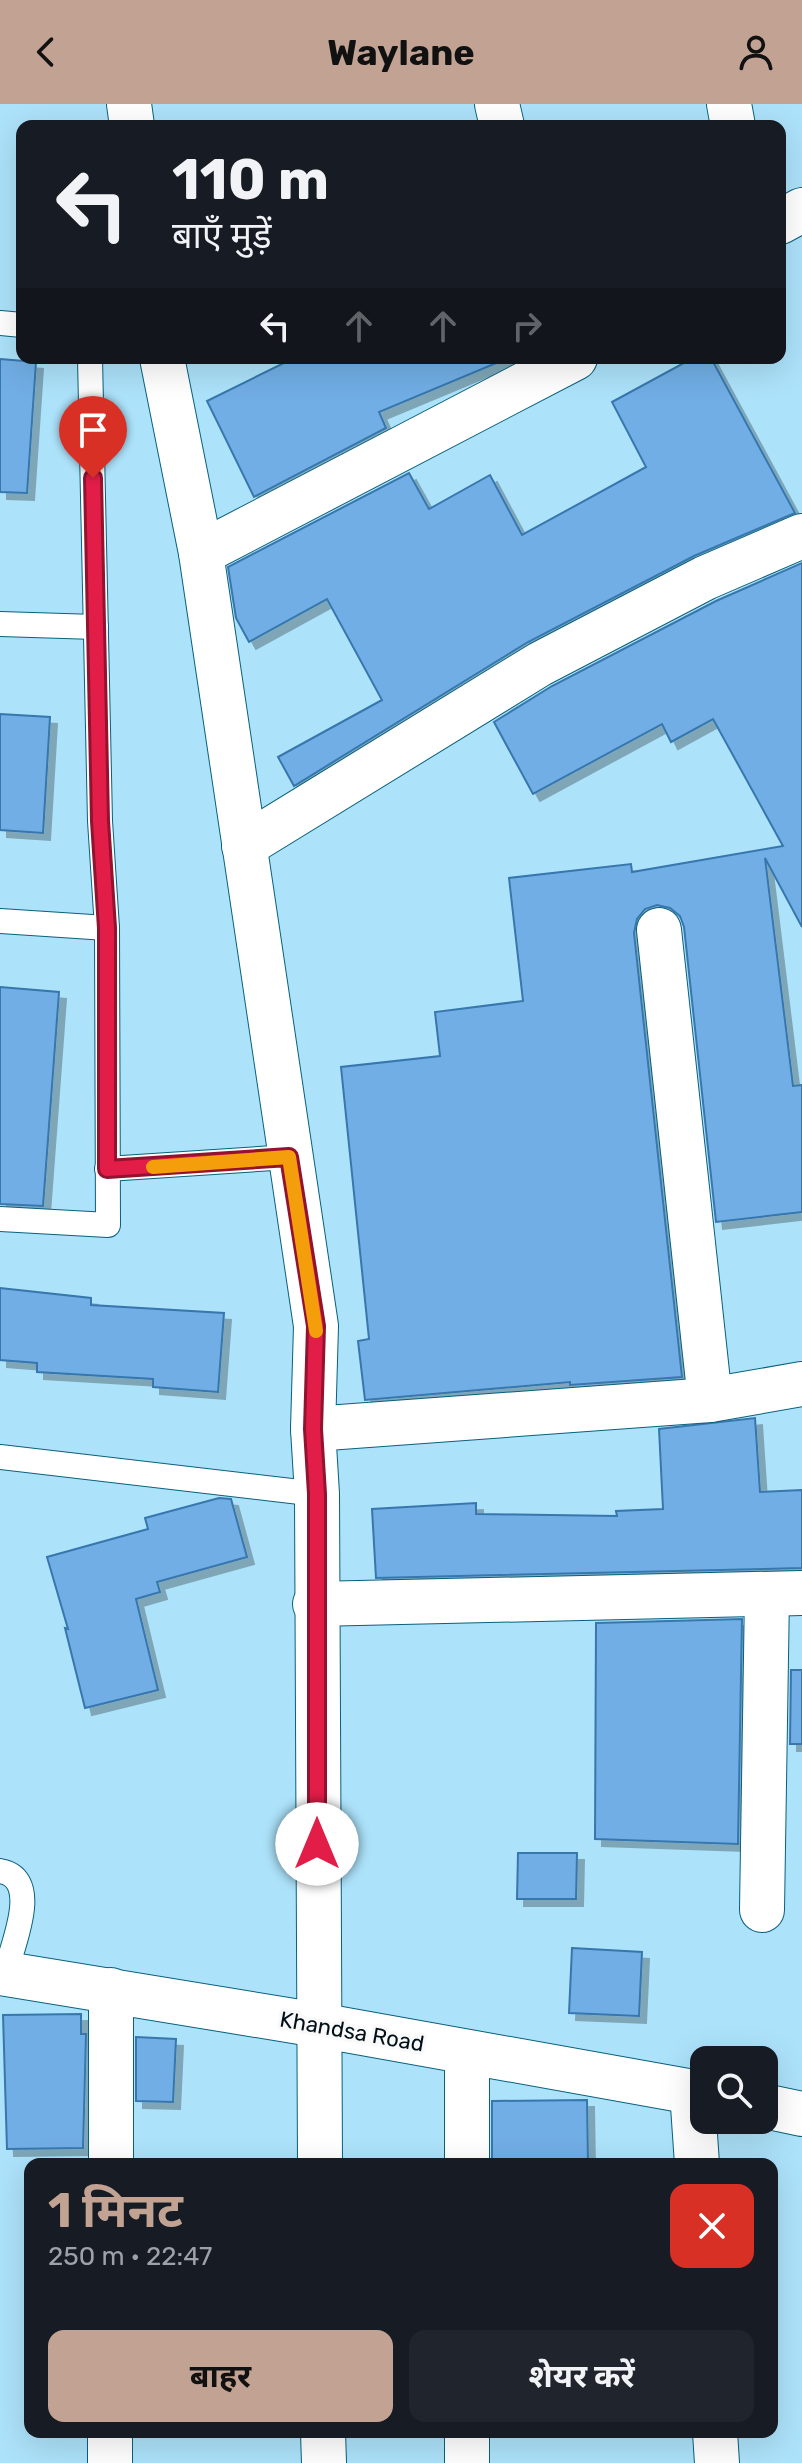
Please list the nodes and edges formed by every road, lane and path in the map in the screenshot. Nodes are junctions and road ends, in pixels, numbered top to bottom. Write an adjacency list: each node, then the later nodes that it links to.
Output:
1 (90, 364): 7 (lane)
2 (163, 364): 5 (street)
3 (563, 364): 5 (street)
4 (802, 536): 8 (street)
5 (201, 553): 8 (street)
6 (0, 624): 7 (lane)
7 (96, 627): 10 (lane)
8 (244, 846): 12 (street)
9 (0, 921): 10 (lane)
10 (107, 928): 13 (lane)
11 (659, 930): 16 (street)
12 (289, 1157): 13 (lane); 17 (street)
13 (107, 1169): 14 (lane)
14 (0, 1219)
15 (802, 1384): 16 (street)
16 (710, 1400): 17 (street)
17 (313, 1429): 19 (street)
18 (0, 1457): 19 (lane)
19 (317, 1494): 21 (street)
20 (785, 1593): 21 (street); 23 (street)
21 (315, 1604): 26 (street)
22 (0, 1871): 24 (lane)
23 (762, 1910)
24 (2, 1974): 25 (street, Khandsa Road)
25 (111, 1990): 26 (street, Khandsa Road); 32 (street)
26 (318, 2025): 27 (street, Khandsa Road); 33 (street)
27 (467, 2052): 28 (street, Khandsa Road); 34 (street)
28 (690, 2092)
29 (778, 2109): 30 (street)
30 (802, 2114)
31 (697, 2134): 35 (street)
32 (111, 2158)
33 (320, 2158)
34 (467, 2158)
35 (697, 2158)
36 (110, 2438): 40 (street)
37 (323, 2438): 41 (street)
38 (467, 2438): 42 (street)
39 (715, 2438): 43 (street)
40 (110, 2463)
41 (324, 2463)
42 (467, 2463)
43 (717, 2463)

